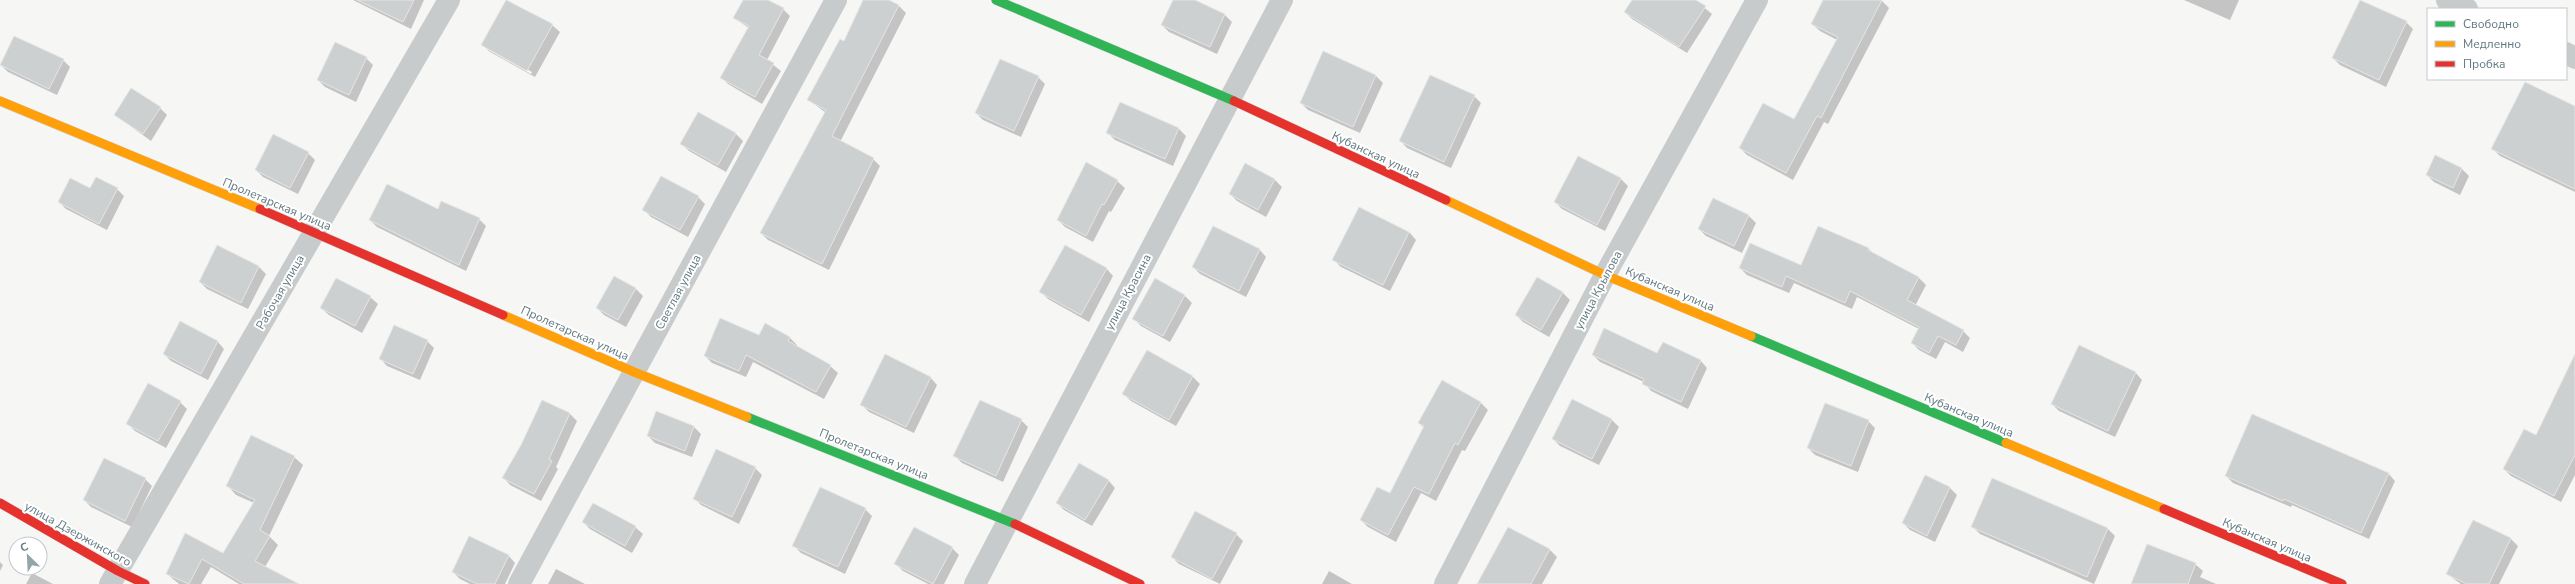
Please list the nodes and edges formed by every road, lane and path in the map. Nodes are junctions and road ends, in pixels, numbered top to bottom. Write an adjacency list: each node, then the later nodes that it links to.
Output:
1 (449, 0): 10 (street, Рабочая улица)
2 (836, 0): 12 (street, Светлая улица)
3 (996, 0): 8 (street, Кубанская улица)
4 (1282, 0): 8 (street, улица Красина)
5 (1757, 0): 11 (street, улица Крылова)
6 (2447, 0): 7 (street)
7 (2465, 8)
8 (1230, 99): 11 (street, Кубанская улица); 14 (street, улица Красина)
9 (0, 101): 10 (street, Пролетарская улица)
10 (314, 232): 12 (street, Пролетарская улица); 15 (street, Рабочая улица)
11 (1605, 275): 20 (street, улица Крылова); 21 (street, Кубанская улица)
12 (634, 372): 14 (street, Пролетарская улица); 17 (street, Светлая улица)
13 (0, 504): 15 (street, улица Дзержинского)
14 (1007, 520): 18 (street, улица Красина); 19 (street, Пролетарская улица)
15 (114, 577): 16 (street, улица Дзержинского)
16 (145, 584)
17 (519, 584)
18 (975, 584)
19 (1140, 584)
20 (1445, 584)
21 (2342, 584)

